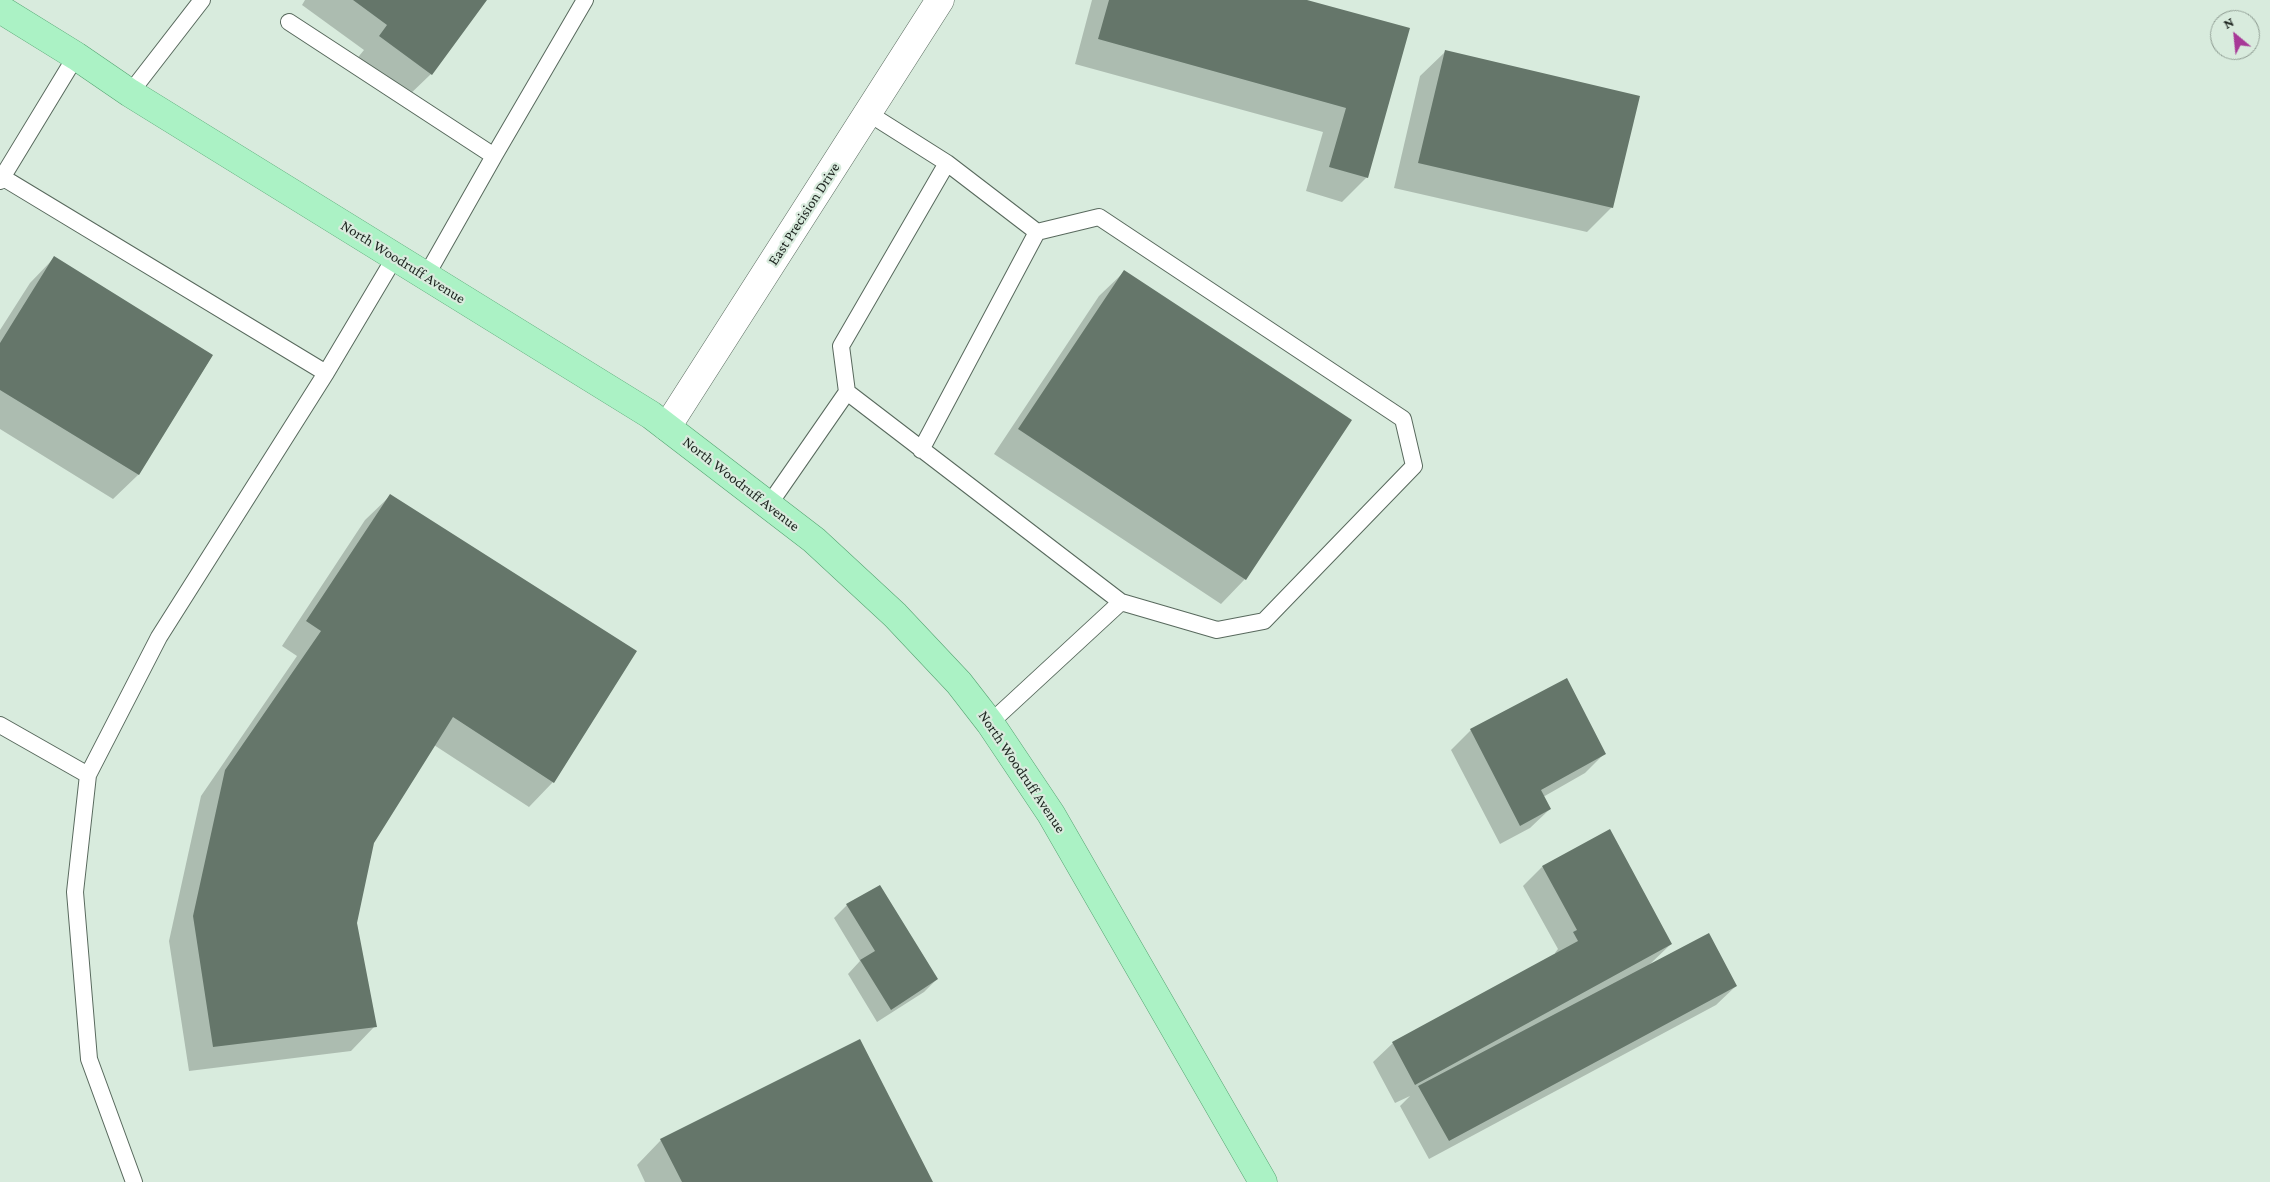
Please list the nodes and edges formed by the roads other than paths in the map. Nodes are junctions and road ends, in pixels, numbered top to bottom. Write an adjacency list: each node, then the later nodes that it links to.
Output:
1 (202, 0): 7 (lane)
2 (585, 0): 9 (lane)
3 (940, 0): 8 (street, East Precision Drive)
4 (0, 10): 6 (main road, North Woodruff Avenue)
5 (289, 22): 9 (lane)
6 (76, 56): 7 (main road, North Woodruff Avenue); 11 (lane)
7 (130, 93): 13 (main road, North Woodruff Avenue)
8 (868, 113): 10 (lane); 17 (street, East Precision Drive)
9 (494, 156): 14 (lane)
10 (947, 163): 12 (lane); 16 (lane)
11 (1, 179): 15 (lane)
12 (1037, 232): 18 (lane); 20 (lane)
13 (395, 257): 14 (main road, North Woodruff Avenue); 15 (lane)
14 (426, 276): 17 (main road, North Woodruff Avenue)
15 (326, 374): 23 (lane)
16 (848, 392): 18 (lane); 19 (lane)
17 (667, 427): 19 (main road, North Woodruff Avenue)
18 (921, 450): 20 (lane)
19 (768, 506): 21 (main road, North Woodruff Avenue)
20 (1121, 602): 21 (lane)
21 (990, 723): 25 (main road, North Woodruff Avenue)
22 (0, 725): 23 (lane)
23 (88, 775): 24 (lane)
24 (134, 1182)
25 (1262, 1182)

